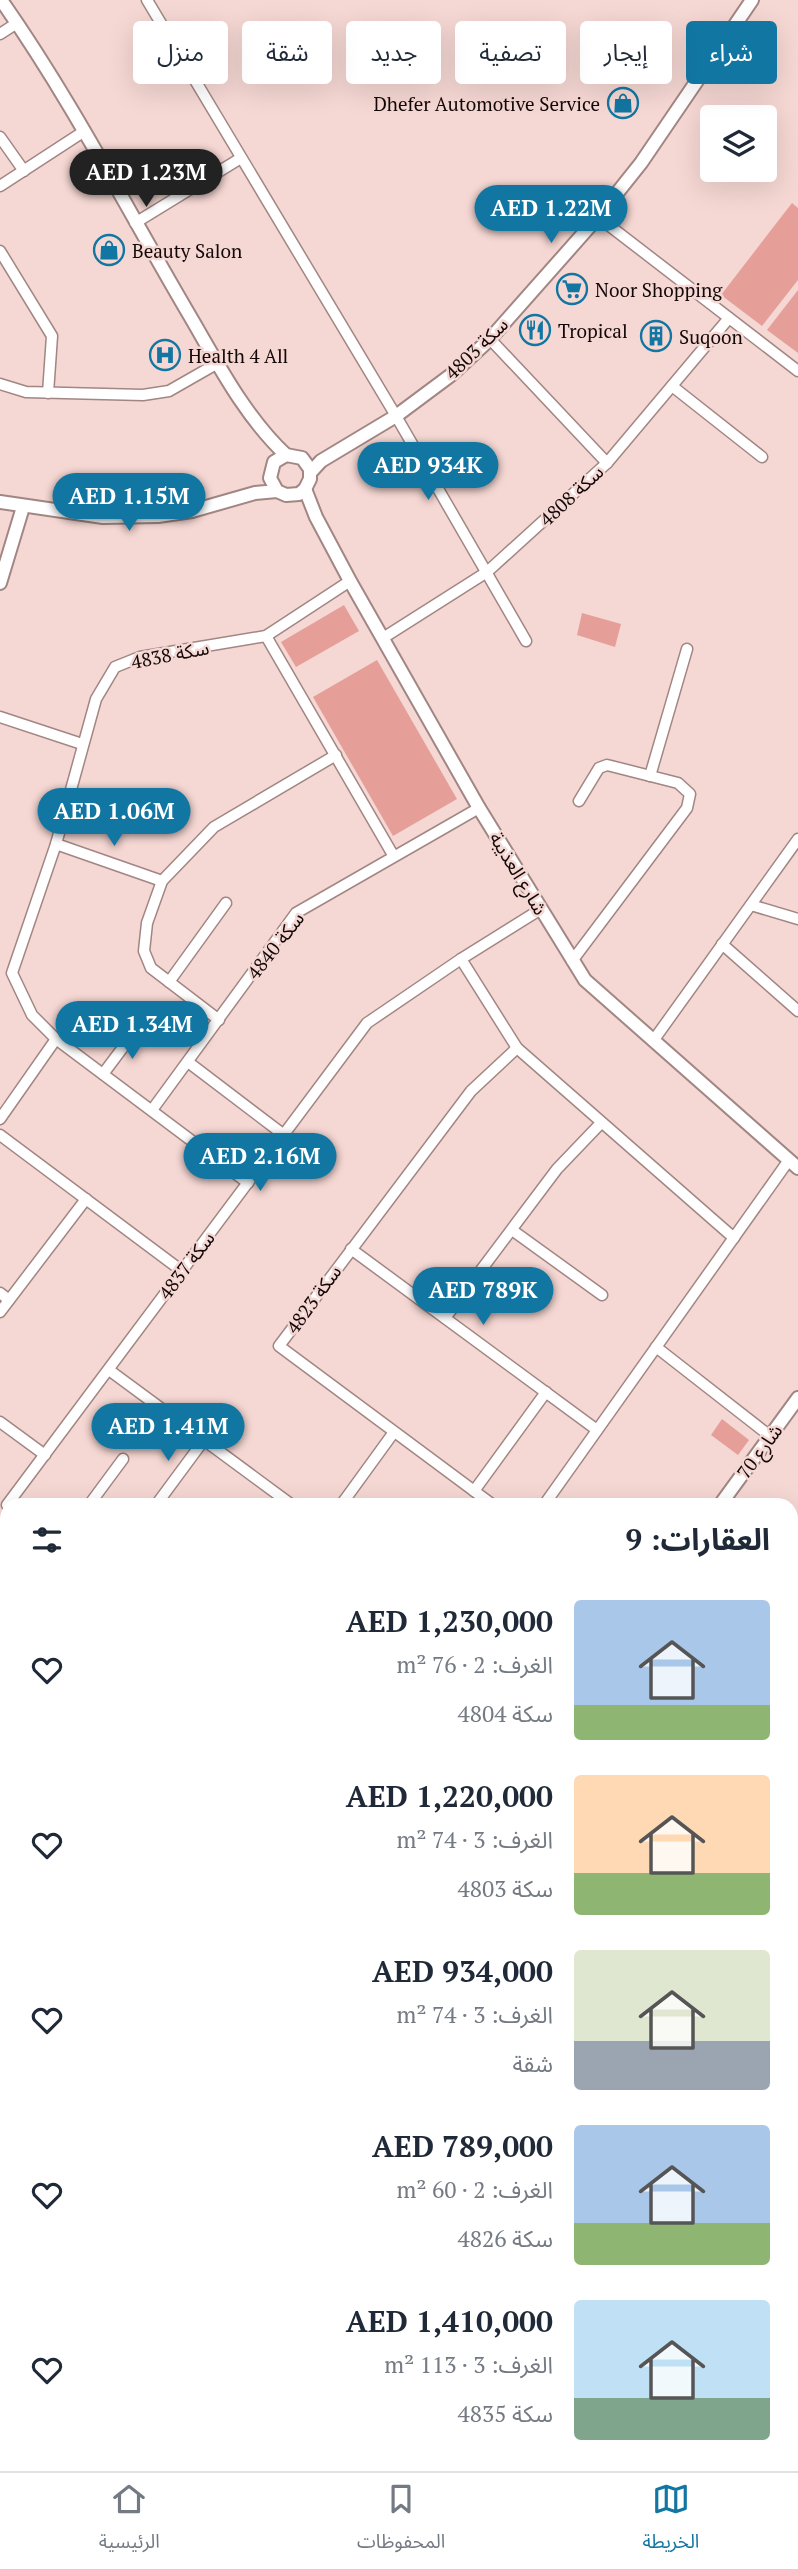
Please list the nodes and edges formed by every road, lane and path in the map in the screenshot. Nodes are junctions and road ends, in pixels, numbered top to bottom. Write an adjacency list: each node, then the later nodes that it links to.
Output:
1 (1, 0): 4 (street)
2 (148, 0): 8 (street)
3 (752, 0): 11 (street, سكة 4803)
4 (17, 23): 5 (street); 6 (street)
5 (0, 34)
6 (83, 132): 9 (street); 12 (street)
7 (0, 137): 9 (street)
8 (241, 158): 12 (street); 21 (street)
9 (24, 171): 10 (street)
10 (0, 186)
11 (598, 217): 14 (street); 15 (street, سكة 4803)
12 (135, 223): 16 (street)
13 (0, 251): 20 (street)
14 (729, 318): 17 (street); 19 (street, سكة 4808)
15 (491, 339): 21 (street, سكة 4803); 25 (street)
16 (218, 363): 20 (street); 22 (street)
17 (798, 371)
18 (0, 384): 20 (street)
19 (672, 386): 24 (street); 25 (street, سكة 4808)
20 (48, 393)
21 (396, 416): 26 (street, سكة 4803); 35 (street)
22 (265, 436): 23 (street); 27 (street)
23 (286, 455): 26 (street); 27 (street)
24 (762, 457)
25 (607, 463): 35 (street, سكة 4808)
26 (308, 468): 28 (street)
27 (271, 472): 29 (street); 30 (street)
28 (305, 489): 31 (street); 34 (street, شارع العذيبة)
29 (277, 491): 30 (street); 31 (street)
30 (255, 494): 33 (street)
31 (291, 495): 34 (street, شارع العذيبة)
32 (0, 502): 33 (street)
33 (23, 507): 37 (street)
34 (316, 517): 36 (street, شارع العذيبة)
35 (487, 572): 39 (street, سكة 4808); 40 (street)
36 (350, 582): 38 (street, سكة 4838); 39 (street, شارع العذيبة)
37 (0, 583)
38 (266, 636): 43 (street, سكة 4838); 44 (street)
39 (383, 638): 47 (street, شارع العذيبة)
40 (526, 641)
41 (688, 649): 45 (street)
42 (0, 717): 43 (street)
43 (82, 744): 49 (street, سكة 4838)
44 (335, 755): 50 (street); 51 (street)
45 (650, 776): 46 (street); 58 (street)
46 (579, 801)
47 (479, 808): 50 (street, سكة 4840); 54 (street, شارع العذيبة)
48 (798, 839): 53 (street)
49 (56, 844): 51 (street); 63 (street, سكة 4838)
50 (393, 855): 61 (street, سكة 4840)
51 (162, 881): 59 (street)
52 (226, 903): 59 (street)
53 (751, 905): 55 (street); 56 (street)
54 (541, 909): 57 (street, سكة 4837); 58 (street, شارع العذيبة)
55 (798, 919)
56 (722, 944): 60 (street); 64 (street)
57 (461, 959): 65 (street); 72 (street, سكة 4837)
58 (572, 961): 64 (street, شارع العذيبة)
59 (169, 982): 61 (street)
60 (798, 1012)
61 (219, 1020): 66 (street, سكة 4840)
62 (136, 1030): 67 (street)
63 (56, 1039): 67 (street, سكة 4838); 69 (street)
64 (653, 1041): 73 (street, شارع العذيبة)
65 (517, 1048): 70 (street); 78 (street, سكة 4823)
66 (188, 1062): 68 (street, سكة 4840); 72 (street)
67 (103, 1074): 68 (street, سكة 4838)
68 (152, 1110): 74 (street, سكة 4838)
69 (0, 1119)
70 (601, 1123): 76 (street); 77 (street)
71 (0, 1135): 75 (street)
72 (284, 1135): 74 (street, سكة 4837)
73 (793, 1164): 77 (street)
74 (248, 1183): 79 (street, سكة 4837)
75 (86, 1199): 79 (street); 81 (street)
76 (512, 1230): 80 (street); 83 (street)
77 (734, 1237): 84 (street)
78 (351, 1249): 83 (street); 90 (street, سكة 4823)
79 (182, 1270): 85 (street, سكة 4837)
80 (602, 1295)
81 (4, 1296): 82 (street)
82 (0, 1311)
83 (445, 1318): 86 (street)
84 (656, 1347): 89 (street); 91 (street)
85 (109, 1370): 92 (street); 93 (street, سكة 4837)
86 (546, 1392): 89 (street); 95 (street)
87 (798, 1398): 91 (street, شارع 70)
88 (0, 1422): 93 (street)
89 (597, 1430): 102 (street)
90 (394, 1432): 95 (street, سكة 4823); 100 (street)
91 (770, 1436): 103 (street, شارع 70)
92 (204, 1440): 98 (street); 99 (street)
93 (45, 1455): 96 (street, سكة 4837)
94 (123, 1459): 97 (street)
95 (474, 1491): 101 (street, سكة 4823)
96 (12, 1498)
97 (94, 1498)
98 (161, 1498)
99 (283, 1498)
100 (346, 1498)
101 (484, 1498)
102 (549, 1498)
103 (728, 1498)

